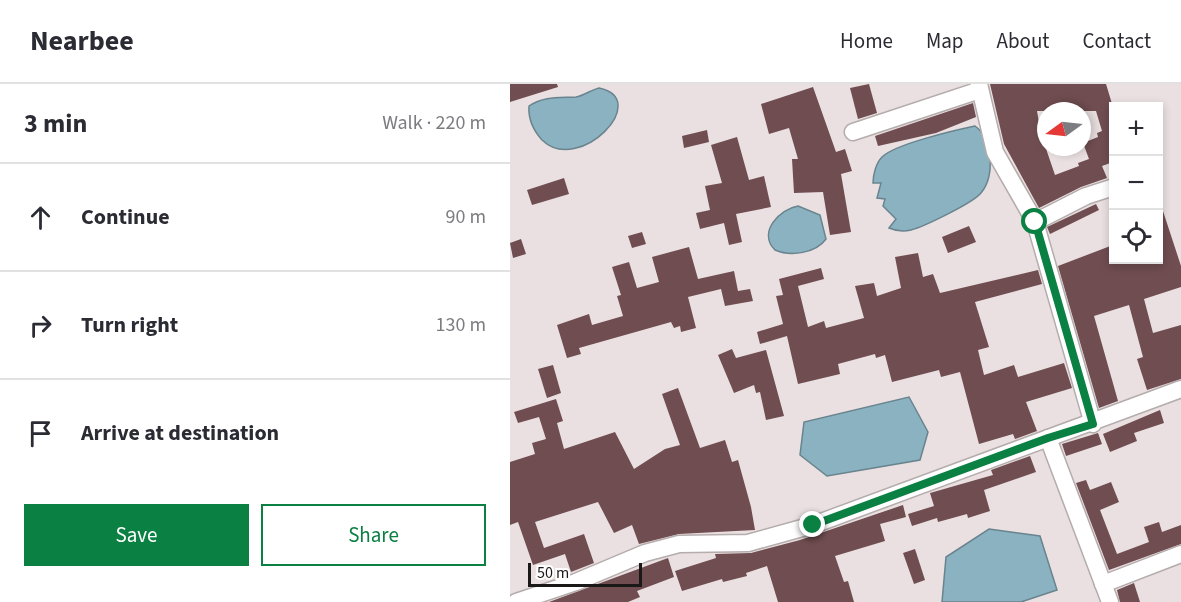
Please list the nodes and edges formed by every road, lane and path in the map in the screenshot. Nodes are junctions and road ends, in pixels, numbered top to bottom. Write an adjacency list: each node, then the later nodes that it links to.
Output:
1 (980, 87): 2 (street); 4 (street)
2 (853, 132)
3 (1109, 188): 4 (street)
4 (1035, 222): 6 (street)
5 (1181, 389): 6 (street)
6 (1093, 424): 7 (street)
7 (1048, 438): 9 (street); 10 (street)
8 (1181, 554): 9 (street)
9 (1103, 584): 11 (street)
10 (516, 602)
11 (1110, 602)

